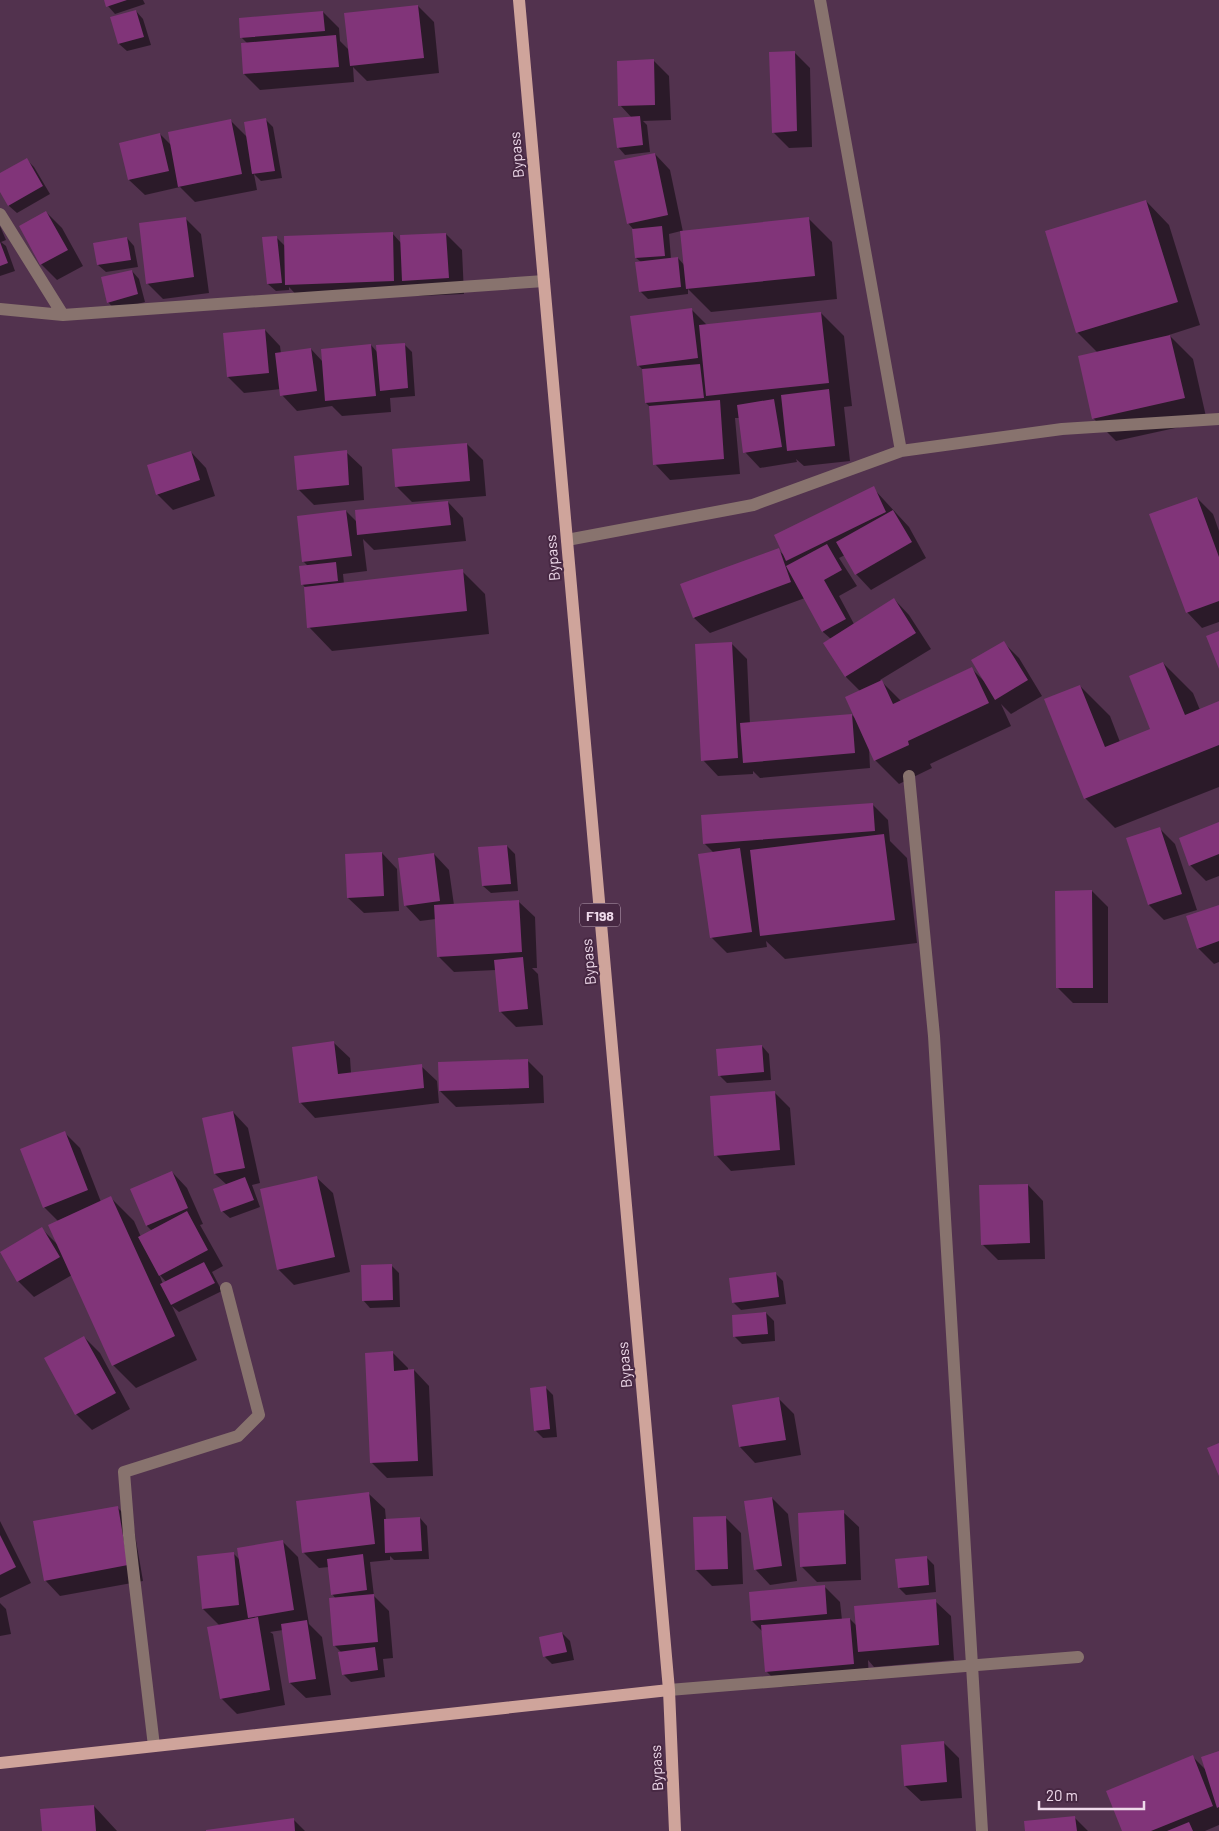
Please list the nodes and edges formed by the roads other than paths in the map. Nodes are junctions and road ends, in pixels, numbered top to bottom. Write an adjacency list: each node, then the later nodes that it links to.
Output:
1 (519, 0): 4 (main road, Bypass / F198)
2 (820, 0): 8 (street)
3 (0, 214): 6 (street)
4 (544, 281): 6 (street); 9 (main road, Bypass / F198)
5 (0, 309): 6 (street)
6 (63, 314)
7 (1219, 419): 8 (street)
8 (901, 451): 9 (street)
9 (567, 540): 14 (main road, Bypass / F198)
10 (909, 776): 13 (street)
11 (226, 1288): 15 (street)
12 (1078, 1657): 13 (street)
13 (971, 1666): 14 (street); 18 (street)
14 (669, 1690): 15 (main road); 17 (main road, Bypass / F198)
15 (154, 1746): 16 (main road)
16 (0, 1764)
17 (675, 1831)
18 (982, 1831)

